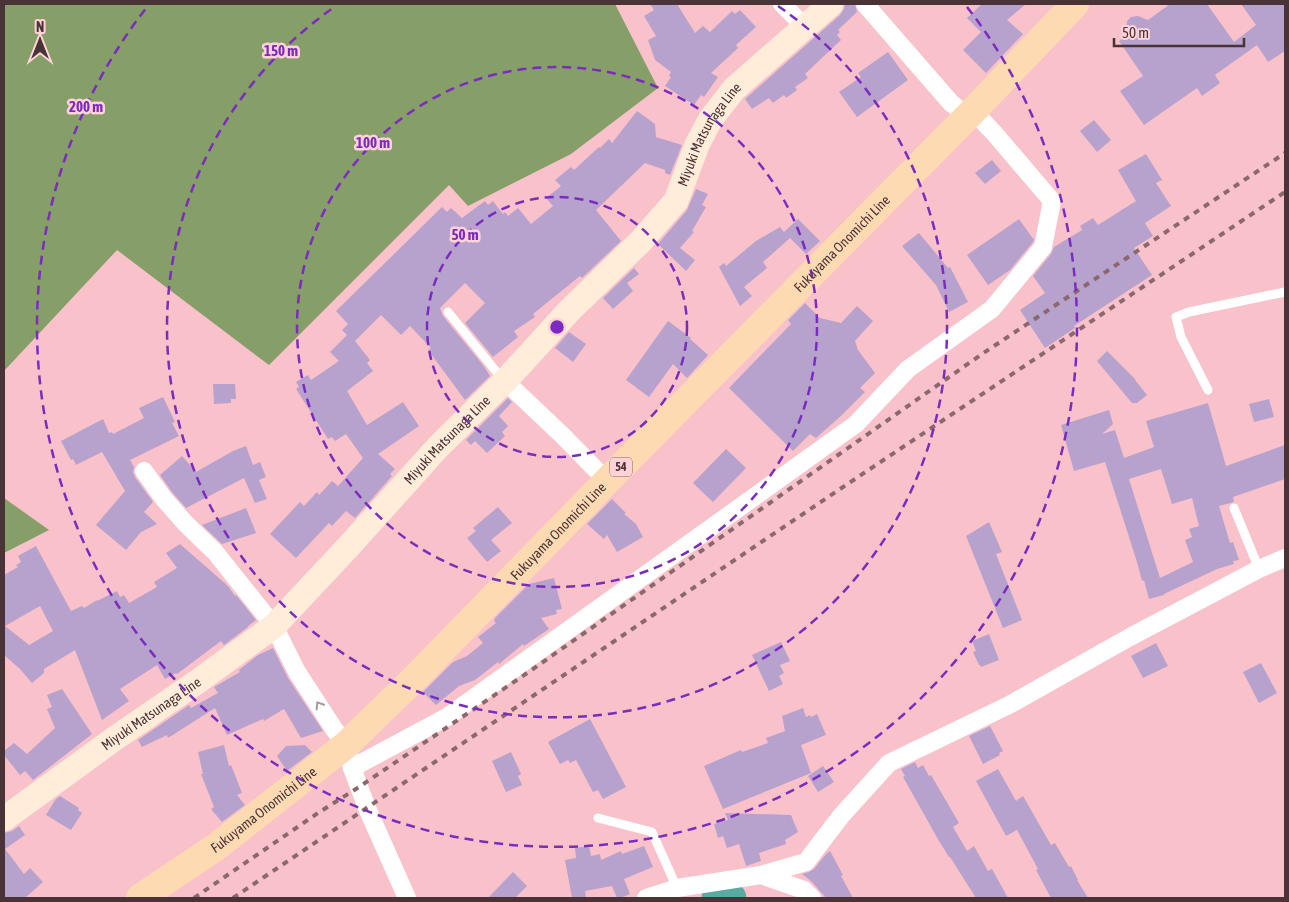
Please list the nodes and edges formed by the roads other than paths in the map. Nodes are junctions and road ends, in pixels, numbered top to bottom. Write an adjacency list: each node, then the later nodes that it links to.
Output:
1 (782, 4): 5 (street)
2 (831, 4): 5 (main road, Miyuki Matsunaga Line)
3 (865, 4): 6 (street)
4 (1075, 4): 6 (main road, Fukuyama Onomichi Line / 54)
5 (805, 28): 9 (main road, Miyuki Matsunaga Line)
6 (973, 112): 12 (main road, Fukuyama Onomichi Line / 54); 17 (street)
7 (1285, 292): 10 (lane)
8 (448, 312): 9 (lane)
9 (505, 381): 12 (street); 16 (main road, Miyuki Matsunaga Line)
10 (1208, 390)
11 (144, 471): 16 (street)
12 (607, 481): 17 (main road, Fukuyama Onomichi Line / 54)
13 (1234, 508): 15 (lane)
14 (1285, 558): 15 (street)
15 (1259, 569): 20 (street)
16 (274, 626): 17 (street, one-way to 16); 19 (main road, Miyuki Matsunaga Line)
17 (349, 757): 22 (main road, Fukuyama Onomichi Line / 54); 23 (street)
18 (598, 818): 21 (lane)
19 (4, 819)
20 (761, 875): 21 (street); 25 (street)
21 (677, 888): 24 (street)
22 (140, 898)
23 (407, 898)
24 (646, 898)
25 (812, 898)

